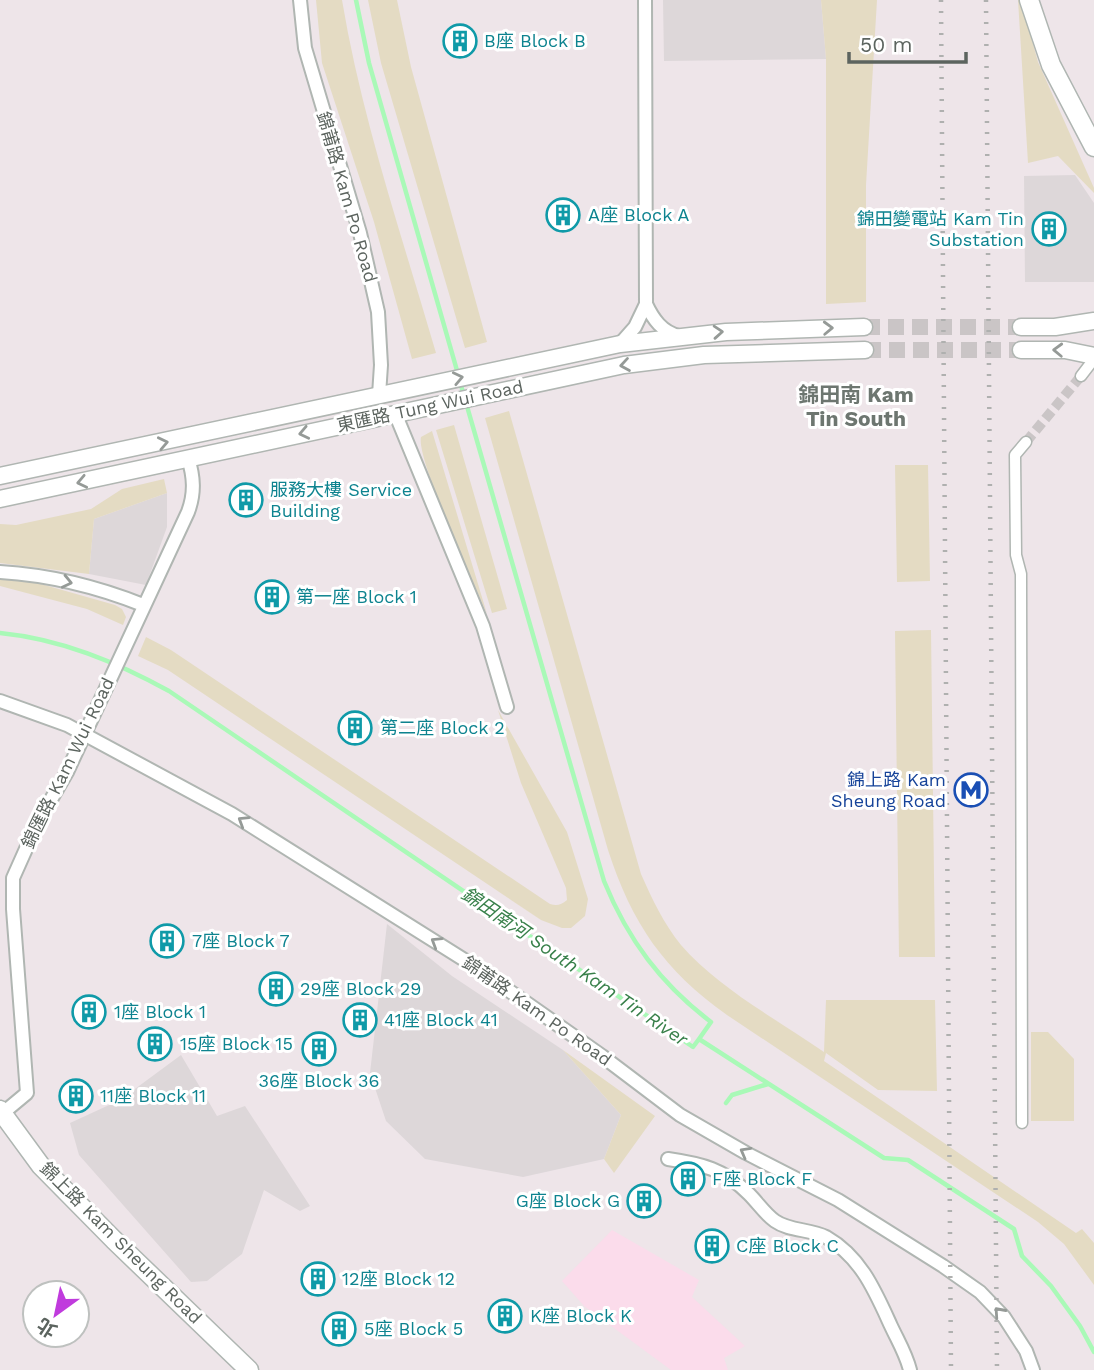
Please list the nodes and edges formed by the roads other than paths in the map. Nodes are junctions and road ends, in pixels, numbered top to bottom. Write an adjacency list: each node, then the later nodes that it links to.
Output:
1 (300, 0): 15 (street, 錦莆路 Kam Po Road)
2 (645, 0): 5 (street)
3 (1029, 0): 4 (main road)
4 (1094, 147)
5 (646, 304): 9 (street); 10 (street)
6 (1094, 321): 8 (street)
7 (864, 327): 9 (street, 東匯路 Tung Wui Road, one-way to 7)
8 (1021, 327)
9 (679, 336): 10 (street, 東匯路 Tung Wui Road)
10 (620, 345): 15 (street, 東匯路 Tung Wui Road, one-way to 10)
11 (1021, 350): 13 (street, one-way to 11)
12 (865, 351): 16 (street, 東匯路 Tung Wui Road, one-way to 16)
13 (1094, 357): 14 (street)
14 (1081, 376)
15 (385, 394): 19 (street, 東匯路 Tung Wui Road, one-way to 15)
16 (395, 413): 18 (street, 東匯路 Tung Wui Road, one-way to 18); 24 (street)
17 (1026, 442): 27 (street)
18 (188, 458): 20 (street, 東匯路 Tung Wui Road, one-way to 20); 22 (street, 錦匯路 Kam Wui Road)
19 (0, 476)
20 (0, 499)
21 (0, 572): 22 (street, one-way to 22)
22 (143, 605): 25 (street, 錦匯路 Kam Wui Road)
23 (0, 701): 25 (street, 錦莆路 Kam Po Road)
24 (507, 707)
25 (85, 733): 26 (street, 錦匯路 Kam Wui Road); 31 (street, 錦莆路 Kam Po Road, one-way to 25)
26 (1, 1112): 29 (main road, 錦上路 Kam Sheung Road)
27 (1022, 1123)
28 (668, 1159): 30 (street)
29 (249, 1370)
30 (910, 1370)
31 (1033, 1370)

